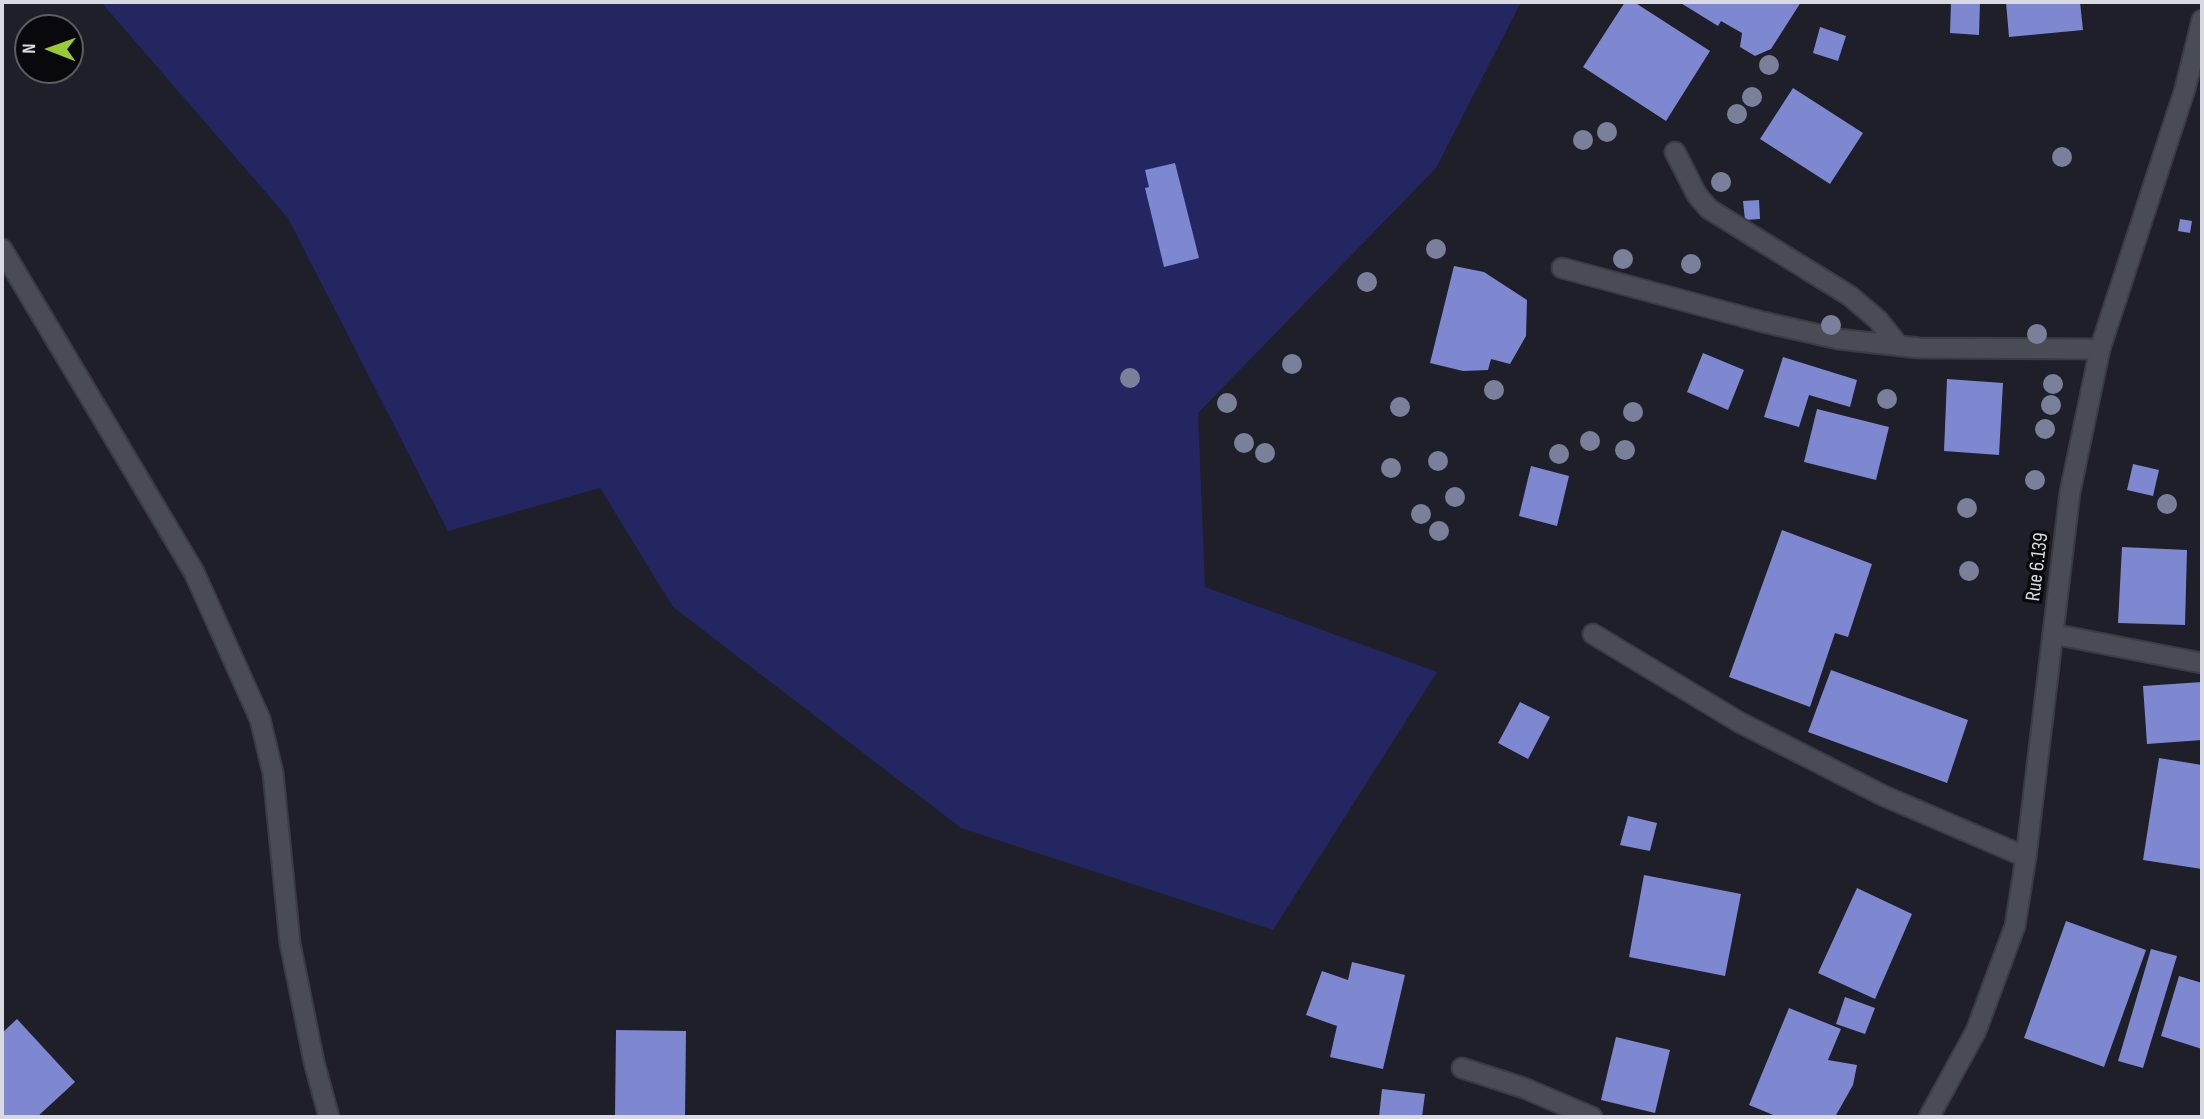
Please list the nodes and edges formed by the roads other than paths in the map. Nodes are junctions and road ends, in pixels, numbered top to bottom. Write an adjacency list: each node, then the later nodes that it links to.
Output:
1 (2202, 19): 6 (street, Rue 6.139)
2 (1675, 152): 5 (street)
3 (2, 248): 12 (street)
4 (1562, 268): 5 (street)
5 (1899, 346): 6 (street)
6 (2100, 349): 8 (street, Rue 6.139)
7 (1593, 634): 10 (street)
8 (2053, 634): 9 (street); 10 (street, Rue 6.139)
9 (2202, 663)
10 (2026, 856): 14 (street, Rue 6.139)
11 (1462, 1068): 13 (street)
12 (330, 1117)
13 (1592, 1117)
14 (1929, 1117)

